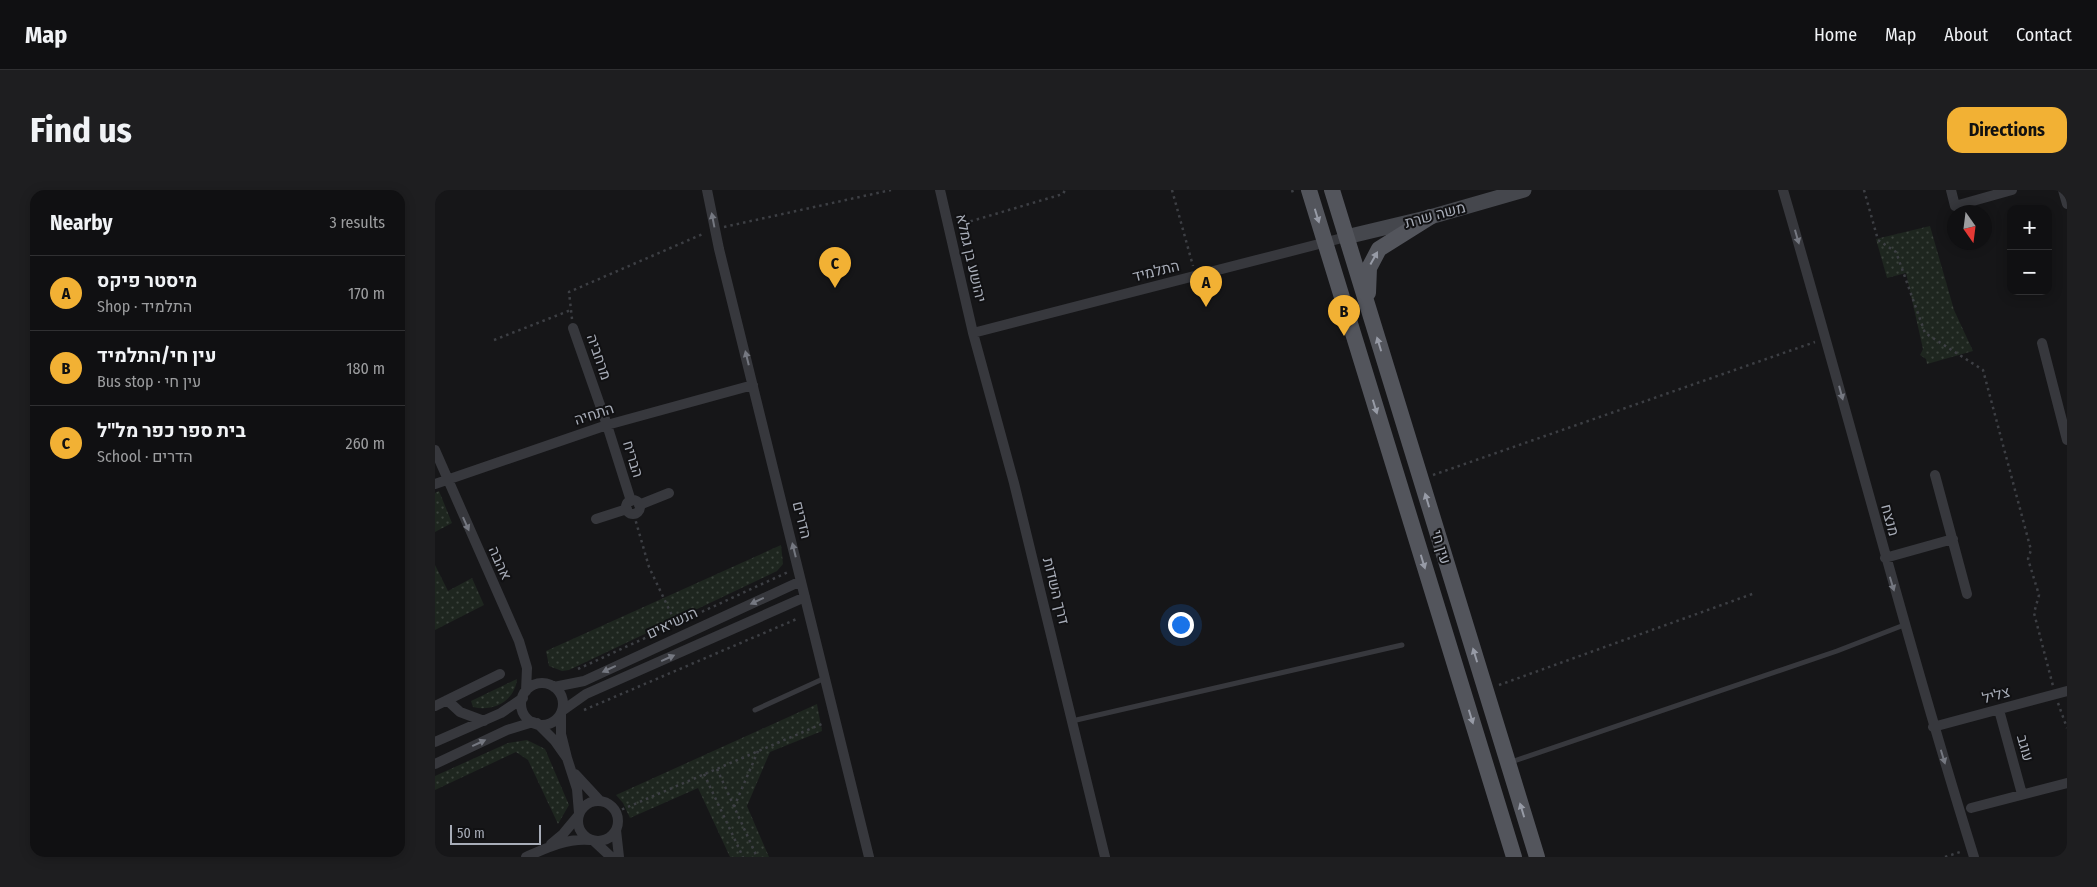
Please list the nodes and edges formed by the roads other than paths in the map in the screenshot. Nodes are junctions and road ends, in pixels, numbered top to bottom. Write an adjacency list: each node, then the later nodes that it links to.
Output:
1 (707, 190): 18 (street, הדרים, one-way to 1)
2 (940, 190): 16 (street, יהושע בן גמלא)
3 (1332, 190): 12 (main road, עין חי)
4 (1524, 190): 11 (street, משה שרת)
5 (1783, 190): 29 (street, מנצח, one-way to 29)
6 (1951, 190): 7 (street)
7 (2012, 190)
8 (2063, 190): 10 (street)
9 (1298, 191): 13 (main road, עין חי, one-way to 13)
10 (2067, 204)
11 (1431, 217): 12 (street, משה שרת); 14 (main road, one-way to 11)
12 (1346, 237): 13 (street, התלמיד); 14 (main road, עין חי)
13 (1325, 243): 16 (street, התלמיד); 63 (main road, עין חי, one-way to 63)
14 (1367, 306): 51 (main road, עין חי, one-way to 14)
15 (573, 328): 19 (street, מרחביה)
16 (973, 333): 46 (street, דרך השדות)
17 (2042, 343): 20 (street)
18 (753, 384): 19 (street, התחיה); 30 (street, הדרים, one-way to 18)
19 (607, 425): 23 (street, התחיה); 26 (street, הבריח)
20 (2067, 440)
21 (435, 450): 23 (street, אהבה)
22 (1935, 475): 28 (street)
23 (446, 479): 24 (street, התחיה); 39 (street, אהבה, one-way to 39)
24 (435, 484)
25 (669, 493): 26 (street)
26 (633, 507): 27 (street)
27 (596, 519)
28 (1953, 539): 29 (street); 31 (street)
29 (1885, 558): 33 (street, מנצח, one-way to 33)
30 (801, 582): 32 (street, הדרים); 37 (street, הנשיאים, one-way to 37)
31 (1967, 594)
32 (805, 597): 36 (street, הדרים); 44 (street, הנשיאים, one-way to 32)
33 (1905, 625): 48 (street, מנצח); 51 (lane)
34 (1402, 645): 46 (lane)
35 (500, 674): 40 (street)
36 (825, 678): 42 (lane); 67 (street, הדרים)
37 (554, 687): 39 (street); 44 (street)
38 (2067, 691): 43 (street, צליל)
39 (524, 694): 45 (street); 47 (street)
40 (447, 700): 41 (street); 45 (street)
41 (435, 706)
42 (755, 710)
43 (1999, 710): 48 (street, צליל); 55 (street, עוגב)
44 (561, 712): 47 (street); 50 (street)
45 (484, 721): 49 (street)
46 (1072, 721): 68 (street, דרך השדות)
47 (535, 723): 50 (street); 52 (street, one-way to 47)
48 (1933, 727): 62 (street, מנצח, one-way to 62)
49 (435, 742)
50 (567, 758): 53 (street)
51 (1508, 763): 69 (main road, עין חי, one-way to 51)
52 (435, 764)
53 (574, 774): 56 (street); 58 (street)
54 (2067, 783): 55 (street)
55 (2022, 794): 57 (street)
56 (600, 801): 58 (street); 59 (street)
57 (1971, 808)
58 (579, 815): 60 (street); 61 (street)
59 (616, 830): 60 (street); 66 (street)
60 (592, 841): 61 (street); 65 (street)
61 (544, 849): 64 (street)
62 (1973, 853)
63 (1511, 856)
64 (527, 857)
65 (611, 857)
66 (619, 857)
67 (869, 857)
68 (1105, 857)
69 (1537, 857)

